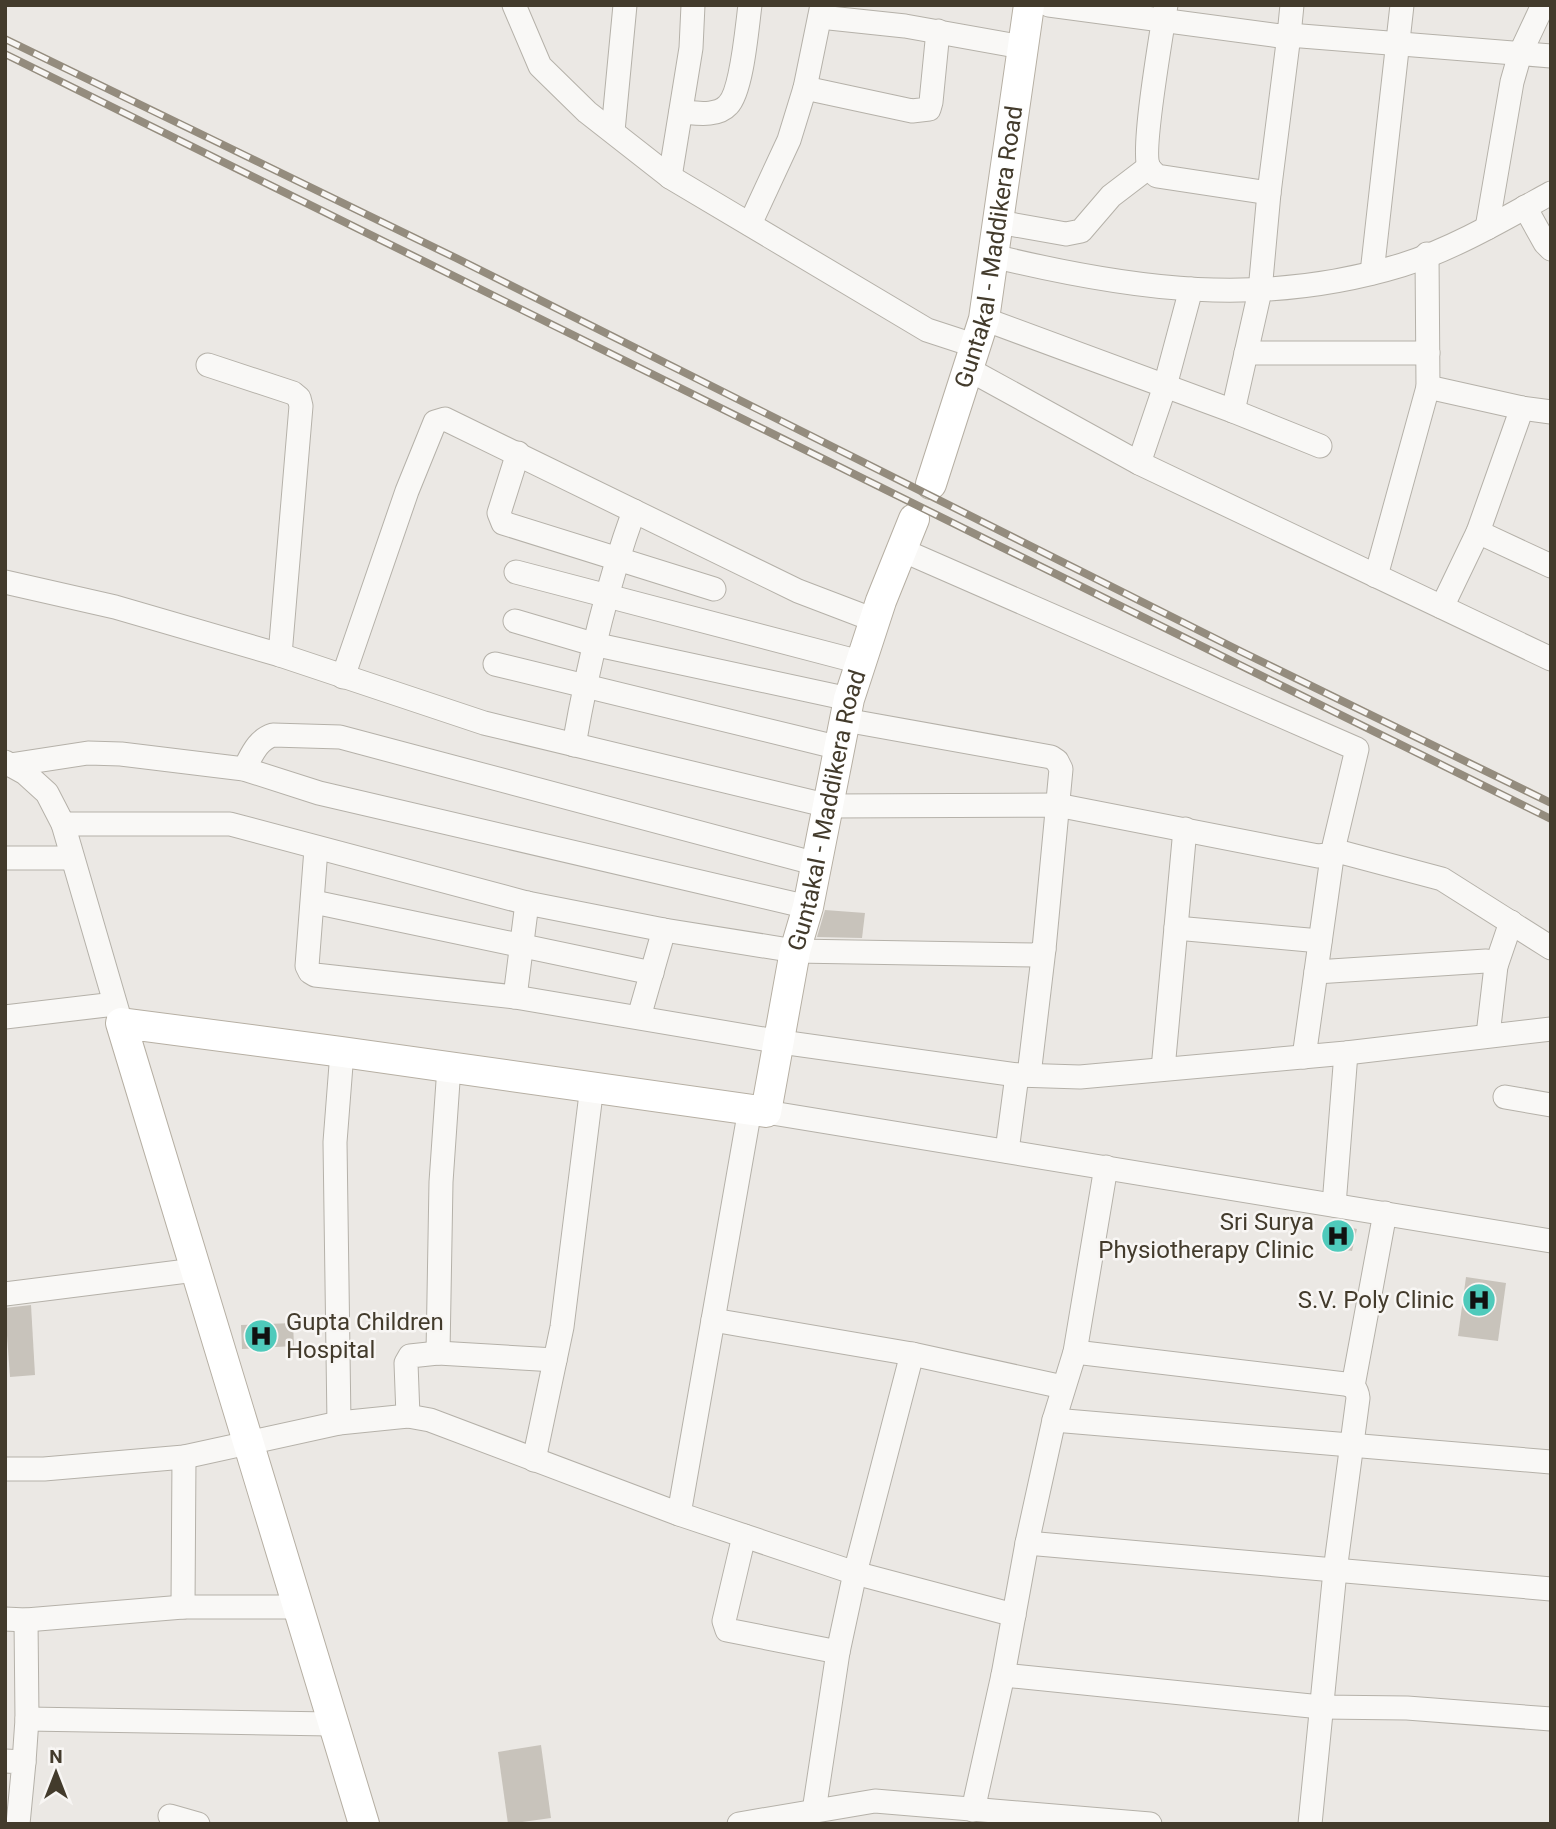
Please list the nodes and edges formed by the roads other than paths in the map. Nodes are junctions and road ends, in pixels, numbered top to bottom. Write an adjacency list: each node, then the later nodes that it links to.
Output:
1 (514, 5): 20 (street)
2 (625, 5): 20 (street)
3 (693, 5): 19 (street)
4 (750, 5): 19 (street)
5 (1029, 5): 15 (main road, Guntakal - Maddikera Road)
6 (1049, 5): 11 (street)
7 (1292, 5): 13 (street)
8 (1402, 5): 14 (street)
9 (1543, 5): 16 (street)
10 (821, 11): 12 (street); 18 (street)
11 (1165, 13): 13 (street); 21 (street)
12 (938, 31): 15 (street); 18 (street)
13 (1289, 35): 14 (street); 23 (street)
14 (1398, 43): 16 (street); 32 (street)
15 (1022, 47): 26 (main road, Guntakal - Maddikera Road)
16 (1520, 54): 17 (street); 28 (street)
17 (1551, 56)
18 (805, 88): 27 (street)
19 (681, 112): 22 (street)
20 (613, 131): 22 (street)
21 (1149, 167): 23 (street); 26 (street)
22 (670, 177): 27 (street)
23 (1269, 192): 34 (street)
24 (1551, 193): 25 (street)
25 (1525, 207): 28 (street); 29 (street)
26 (998, 222): 31 (main road, Guntakal - Maddikera Road)
27 (750, 224): 35 (street)
28 (1487, 228): 30 (street)
29 (1551, 248)
30 (1427, 254): 32 (street); 37 (street)
31 (993, 256): 33 (street); 35 (main road, Guntakal - Maddikera Road)
32 (1372, 273): 34 (street)
33 (1191, 289): 34 (street); 39 (street)
34 (1260, 291): 36 (street)
35 (976, 345): 39 (street); 46 (street); 47 (main road, Guntakal - Maddikera Road)
36 (1246, 353): 37 (street); 42 (street)
37 (1428, 353): 40 (street)
38 (208, 365): 63 (street)
39 (1165, 386): 42 (street); 46 (street)
40 (1428, 387): 41 (street); 55 (street)
41 (1522, 408): 43 (street); 50 (street)
42 (1233, 411): 44 (street)
43 (1551, 412)
44 (1320, 446)
45 (518, 453): 48 (street); 52 (street); 67 (street)
46 (1139, 463): 55 (street)
47 (931, 484)
48 (634, 511): 52 (street); 60 (street)
49 (914, 519): 51 (main road, Guntakal - Maddikera Road)
50 (1478, 532): 53 (street); 59 (street)
51 (902, 550): 60 (main road, Guntakal - Maddikera Road); 78 (street)
52 (617, 558): 57 (street); 58 (street)
53 (1551, 566)
54 (516, 572): 58 (street)
55 (1376, 576): 59 (street)
56 (5, 582): 63 (street)
57 (714, 589)
58 (607, 595): 62 (street); 65 (street)
59 (1442, 607): 64 (street)
60 (874, 620): 65 (main road, Guntakal - Maddikera Road)
61 (515, 621): 62 (street)
62 (593, 643): 68 (street); 69 (street)
63 (280, 655): 67 (street)
64 (1551, 659)
65 (860, 662): 69 (main road, Guntakal - Maddikera Road)
66 (495, 664): 68 (street)
67 (343, 677): 70 (street)
68 (585, 686): 69 (street); 70 (street)
69 (845, 722): 73 (street); 74 (main road, Guntakal - Maddikera Road)
70 (574, 745): 74 (street)
71 (8, 763): 72 (street); 75 (street)
72 (244, 769): 81 (street); 84 (street)
73 (1057, 805): 74 (street); 76 (street); 91 (street)
74 (829, 806): 81 (main road, Guntakal - Maddikera Road)
75 (63, 824): 77 (street); 80 (street)
76 (1185, 828): 78 (street); 86 (street)
77 (317, 849): 82 (street); 83 (street)
78 (1333, 850): 85 (street); 88 (street)
79 (5, 858): 80 (street)
80 (72, 858): 97 (street)
81 (817, 864): 84 (main road, Guntakal - Maddikera Road)
82 (314, 902): 89 (street); 96 (street)
83 (527, 903): 87 (street); 89 (street)
84 (808, 907): 92 (main road, Guntakal - Maddikera Road)
85 (1511, 922): 90 (street); 93 (street)
86 (1176, 928): 88 (street); 107 (street)
87 (664, 930): 92 (street); 95 (street)
88 (1320, 941): 94 (street)
89 (521, 944): 95 (street); 96 (street)
90 (1551, 948)
91 (1044, 949): 92 (street); 108 (street)
92 (795, 951): 102 (main road, Guntakal - Maddikera Road)
93 (1496, 966): 94 (street); 101 (street)
94 (1316, 972): 105 (street)
95 (652, 973): 99 (street)
96 (515, 997): 99 (street)
97 (118, 1014): 98 (street); 103 (main road); 118 (main road)
98 (5, 1017)
99 (639, 1017): 102 (street)
100 (1551, 1029): 101 (street)
101 (1488, 1035): 104 (street)
102 (781, 1042): 108 (street); 112 (main road, Guntakal - Maddikera Road)
103 (342, 1052): 106 (main road); 129 (street)
104 (1346, 1053): 105 (street); 115 (street)
105 (1304, 1057): 107 (street)
106 (449, 1067): 109 (main road); 122 (street)
107 (1163, 1069): 108 (street)
108 (1023, 1075): 113 (street)
109 (592, 1086): 112 (main road); 124 (street)
110 (1505, 1097): 111 (street)
111 (1551, 1104)
112 (758, 1110): 113 (street); 120 (street)
113 (1007, 1151): 114 (street)
114 (1106, 1167): 115 (street); 121 (street)
115 (1334, 1205): 116 (street)
116 (1385, 1213): 117 (street); 125 (street)
117 (1551, 1241)
118 (195, 1270): 119 (street); 130 (main road)
119 (5, 1294)
120 (713, 1320): 123 (street); 136 (street)
121 (1075, 1352): 125 (street); 126 (street)
122 (438, 1353): 124 (street); 127 (street)
123 (912, 1354): 126 (street); 140 (street)
124 (555, 1360): 133 (street)
125 (1353, 1386): 131 (street)
126 (1063, 1387): 128 (street)
127 (408, 1416): 129 (street); 133 (street)
128 (1054, 1420): 131 (street); 138 (street)
129 (339, 1423): 130 (street)
130 (247, 1443): 132 (street); 143 (main road)
131 (1352, 1446): 134 (street); 139 (street)
132 (184, 1457): 135 (street); 142 (street)
133 (534, 1460): 136 (street)
134 (1551, 1462)
135 (5, 1469)
136 (679, 1514): 137 (street)
137 (744, 1536): 140 (street); 146 (street)
138 (1027, 1543): 139 (street); 144 (street)
139 (1335, 1571): 141 (street); 148 (street)
140 (855, 1573): 144 (street); 146 (street)
141 (1551, 1589)
142 (183, 1607): 143 (street); 145 (street)
143 (296, 1607): 151 (main road)
144 (1014, 1615): 147 (street)
145 (16, 1620): 149 (street)
146 (838, 1652): 153 (street)
147 (1003, 1675): 148 (street); 154 (street)
148 (1321, 1707): 150 (street); 161 (street)
149 (27, 1719): 151 (street); 152 (street)
150 (1551, 1719)
151 (331, 1724): 158 (main road)
152 (15, 1762): 156 (street)
153 (814, 1811): 154 (street); 159 (street)
154 (962, 1814): 160 (street)
155 (170, 1816): 157 (street)
156 (18, 1824)
157 (198, 1824)
158 (363, 1824)
159 (739, 1824)
160 (1150, 1824)
161 (1310, 1824)

